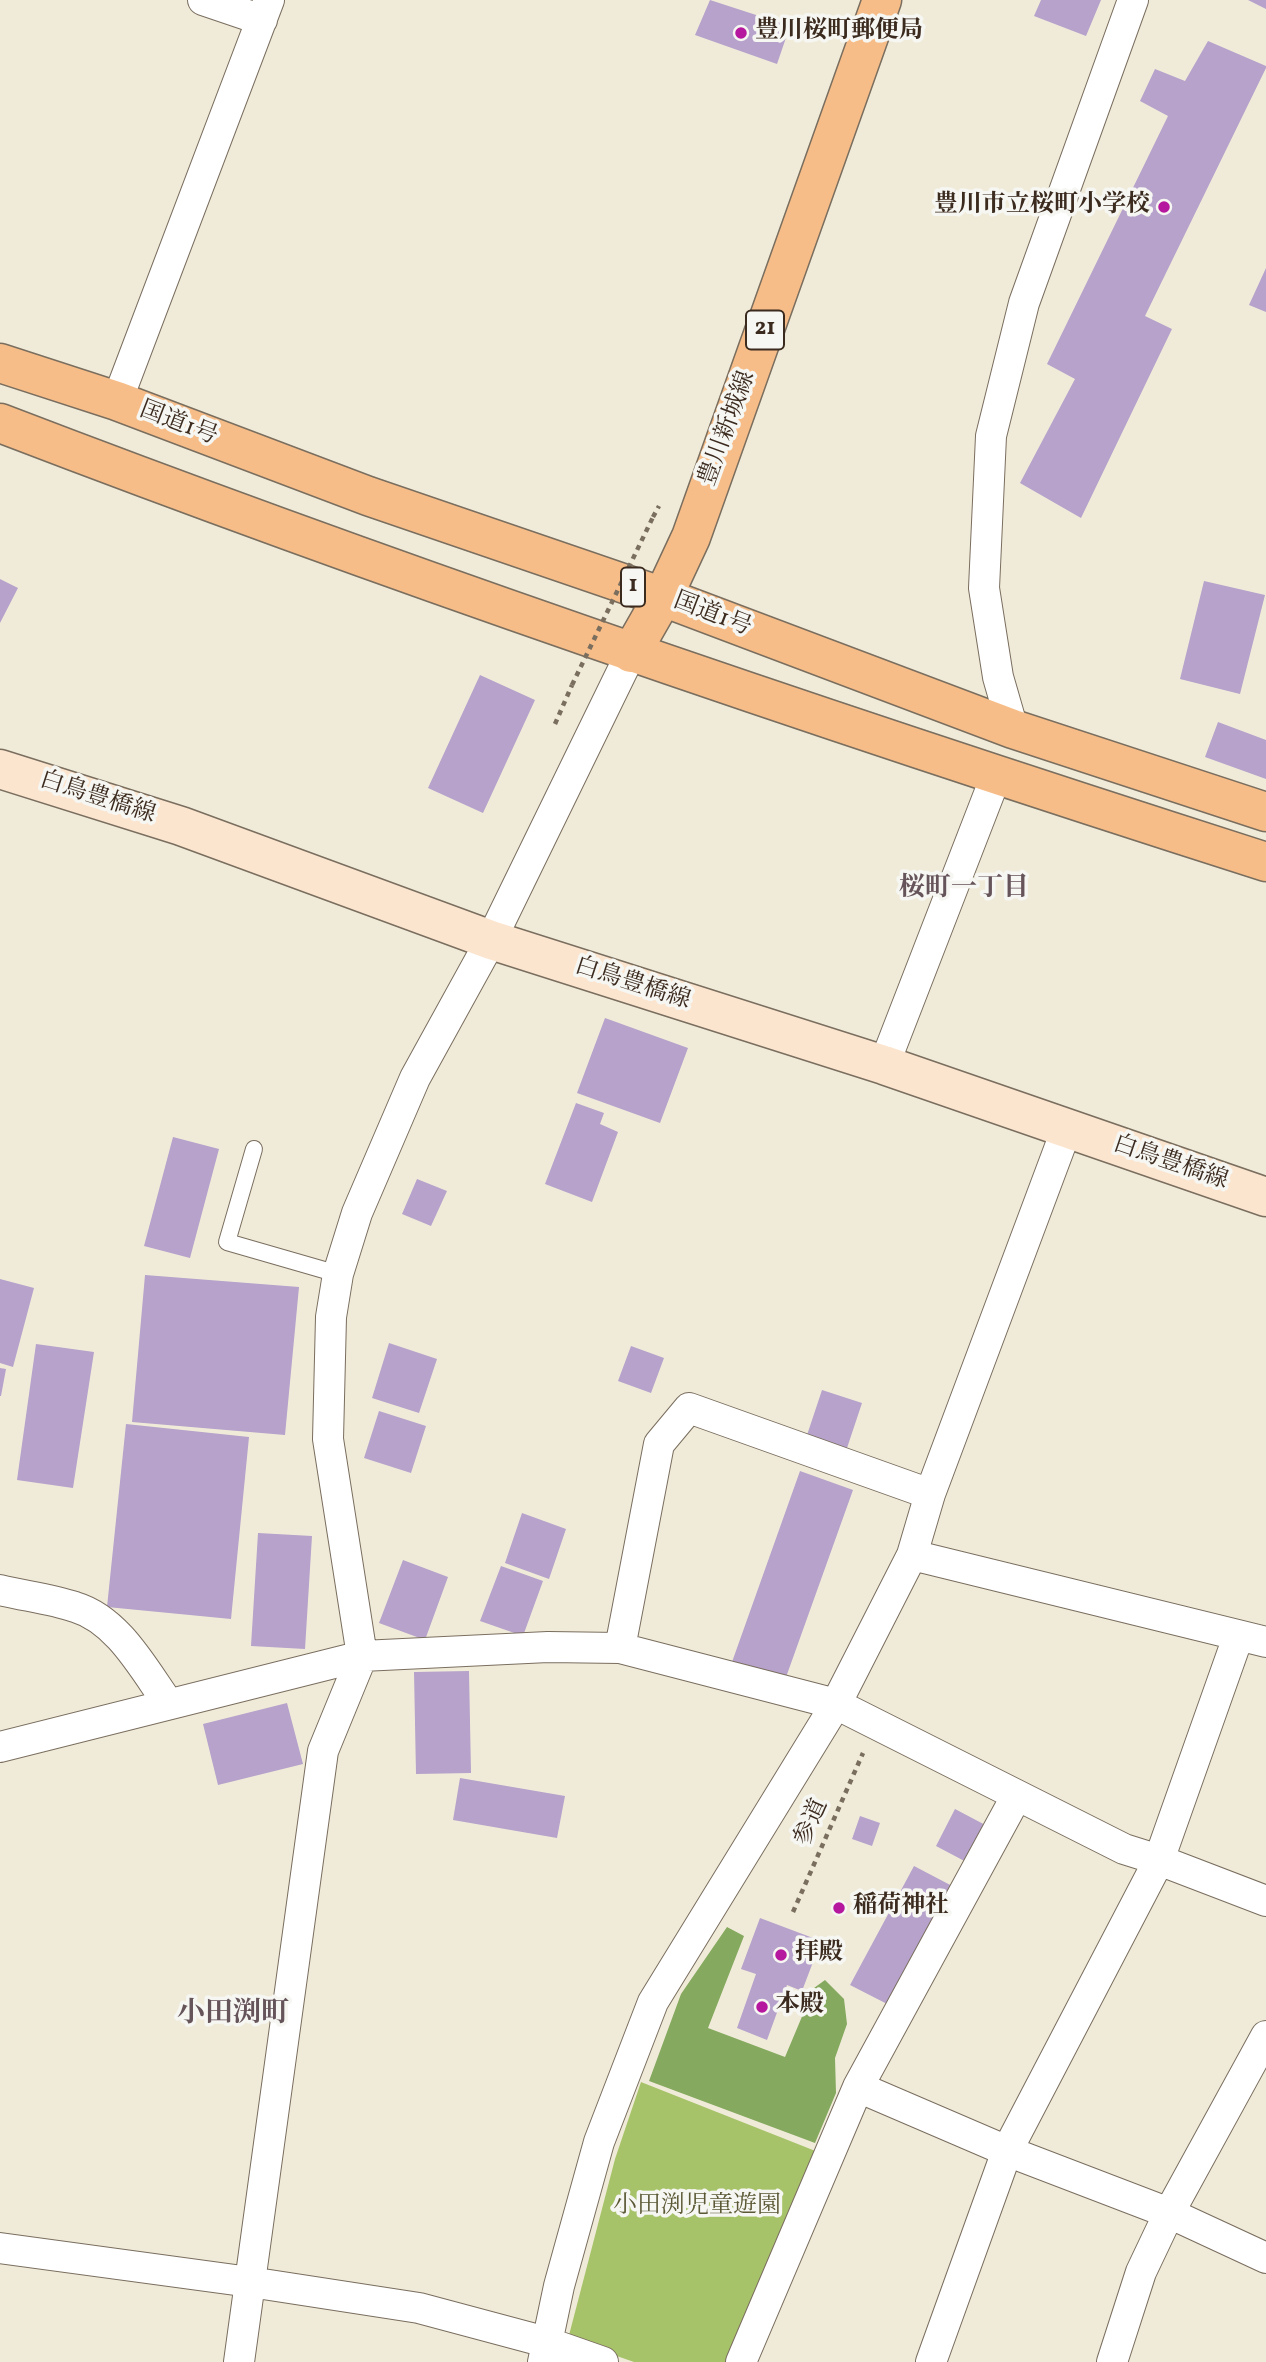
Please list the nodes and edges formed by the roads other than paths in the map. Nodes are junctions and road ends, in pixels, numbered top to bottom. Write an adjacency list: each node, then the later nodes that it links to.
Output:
1 (203, 0): 4 (street)
2 (882, 0): 8 (main road, 豊川新城線 / 21)
3 (1133, 0): 10 (street)
4 (266, 10): 6 (street)
5 (0, 363): 6 (main road, 国道1号 / 1)
6 (117, 401): 8 (main road, 国道1号 / 1)
7 (0, 424): 9 (main road)
8 (663, 597): 9 (main road, 豊川新城線 / 21); 10 (main road, 国道1号 / 1)
9 (631, 653): 12 (main road); 15 (street)
10 (1013, 729): 13 (main road, 国道1号 / 1)
11 (0, 769): 15 (main road, 白鳥豊橋線)
12 (996, 776): 14 (main road); 16 (street)
13 (1266, 811)
14 (1266, 862)
15 (491, 940): 16 (main road, 白鳥豊橋線); 20 (street)
16 (884, 1065): 17 (main road, 白鳥豊橋線)
17 (1067, 1128): 19 (main road, 白鳥豊橋線); 21 (street)
18 (254, 1149): 20 (lane)
19 (1266, 1197)
20 (338, 1274): 26 (street)
21 (930, 1494): 22 (street); 25 (street)
22 (912, 1555): 24 (street); 28 (street)
23 (0, 1590): 27 (street)
24 (1252, 1640): 31 (street)
25 (620, 1647): 26 (street); 28 (street)
26 (362, 1656): 27 (street); 39 (street)
27 (168, 1703): 29 (street)
28 (836, 1704): 30 (street); 40 (street)
29 (0, 1746)
30 (1016, 1797): 31 (street); 34 (street)
31 (1159, 1860): 32 (street); 35 (street)
32 (1266, 1901)
33 (1266, 2036): 36 (street)
34 (858, 2087): 35 (street); 43 (street)
35 (1007, 2151): 36 (street); 44 (street)
36 (1169, 2213): 38 (street); 45 (street)
37 (0, 2248): 39 (street)
38 (1266, 2258)
39 (250, 2281): 40 (street); 41 (street)
40 (545, 2352): 42 (street)
41 (239, 2362)
42 (603, 2362)
43 (741, 2362)
44 (931, 2362)
45 (1112, 2362)

